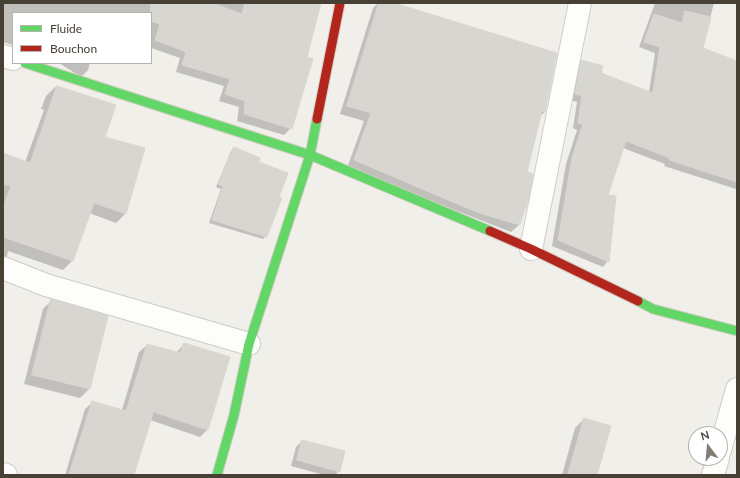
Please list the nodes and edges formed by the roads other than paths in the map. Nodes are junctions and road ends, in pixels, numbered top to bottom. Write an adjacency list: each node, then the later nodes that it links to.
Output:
1 (340, 3): 4 (street)
2 (580, 3): 5 (street)
3 (28, 64): 4 (street)
4 (310, 155): 5 (street); 8 (street)
5 (531, 249): 7 (street)
6 (3, 268): 8 (street)
7 (737, 331)
8 (249, 344): 11 (street)
9 (737, 389): 10 (street)
10 (727, 426)
11 (217, 475)

